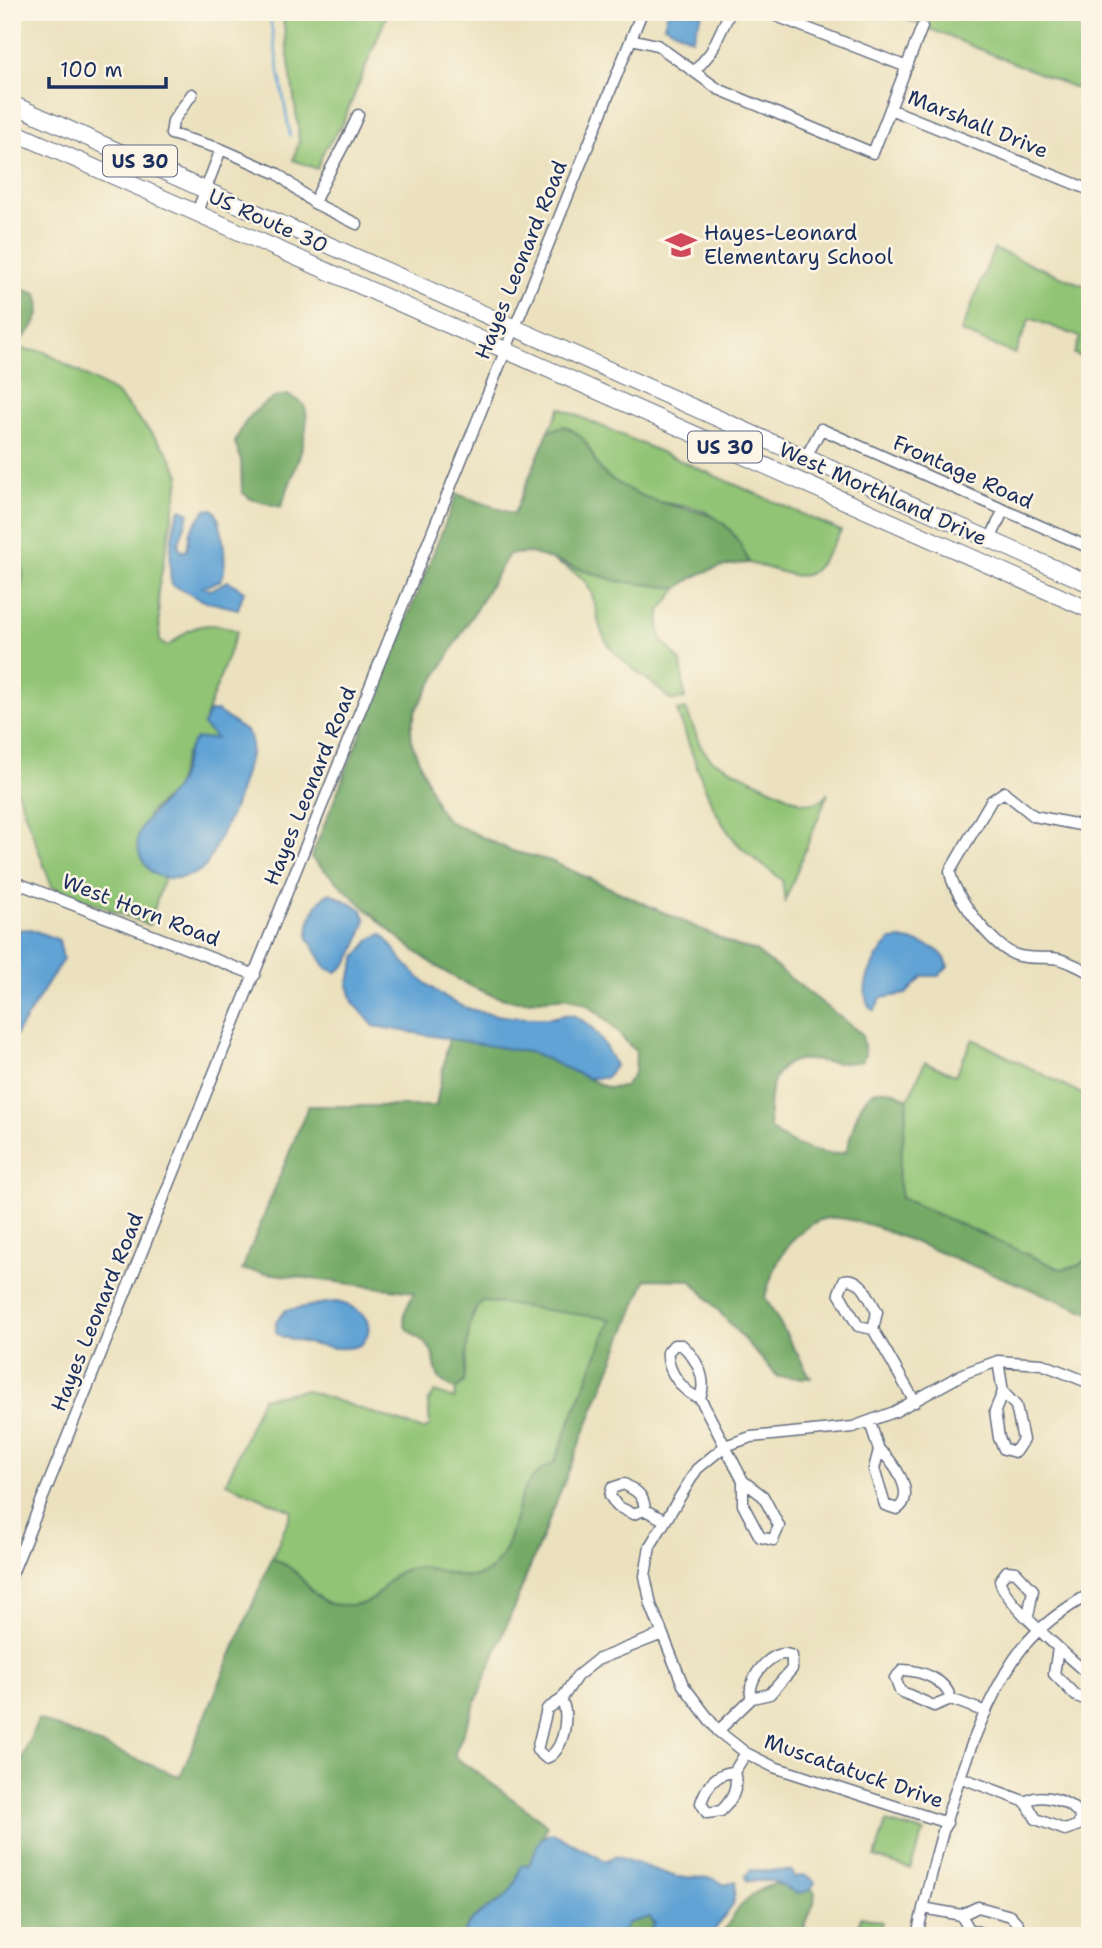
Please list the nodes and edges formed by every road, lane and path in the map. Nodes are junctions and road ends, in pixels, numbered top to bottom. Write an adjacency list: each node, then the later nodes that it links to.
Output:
1 (642, 12): 5 (street, Hayes Leonard Road)
2 (730, 12): 7 (street)
3 (766, 12): 6 (street)
4 (922, 27): 6 (street)
5 (631, 39): 7 (street); 19 (street, Hayes Leonard Road)
6 (906, 67): 10 (street)
7 (695, 71): 10 (street)
8 (192, 93): 13 (street)
9 (12, 104): 15 (highway, US 30)
10 (890, 109): 14 (street, Marshall Drive)
11 (358, 114): 16 (street)
12 (12, 131): 17 (highway, US Route 30 / US 30)
13 (221, 149): 15 (street); 16 (street)
14 (1090, 190)
15 (206, 191): 17 (street); 19 (highway, US 30)
16 (314, 203): 18 (street)
17 (197, 212): 20 (highway, US Route 30 / US 30)
18 (357, 224)
19 (515, 328): 20 (street, Hayes Leonard Road); 21 (highway, West Morthland Drive / US 30)
20 (506, 349): 26 (highway, West Morthland Drive / US 30); 30 (street, Hayes Leonard Road)
21 (806, 457): 22 (street, Frontage Road); 23 (highway, West Morthland Drive / US 30)
22 (1003, 511): 23 (street); 24 (street, Frontage Road)
23 (990, 540): 25 (highway, West Morthland Drive / US 30)
24 (1090, 548)
25 (1090, 584)
26 (1090, 610)
27 (1090, 827): 29 (street)
28 (12, 881): 30 (street, West Horn Road)
29 (1090, 972)
30 (255, 975): 43 (street, Hayes Leonard Road)
31 (873, 1329): 31 (street); 36 (street)
32 (998, 1361): 33 (street, Muscatatuck Drive); 34 (street); 36 (street, Muscatatuck Drive)
33 (1090, 1383)
34 (1003, 1392): 34 (street)
35 (701, 1398): 35 (street); 38 (street)
36 (915, 1402): 37 (street, Muscatatuck Drive)
37 (870, 1422): 38 (street, Muscatatuck Drive); 39 (street)
38 (725, 1446): 40 (street); 42 (street, Muscatatuck Drive)
39 (879, 1450): 39 (street)
40 (743, 1481): 40 (street)
41 (645, 1510): 42 (street)
42 (664, 1520): 47 (street, Muscatatuck Drive)
43 (12, 1574)
44 (1090, 1594): 46 (street)
45 (1028, 1616): 46 (street)
46 (1040, 1630): 48 (street); 54 (street)
47 (662, 1634): 52 (street); 55 (street, Muscatatuck Drive)
48 (1058, 1648): 49 (street); 53 (street)
49 (1090, 1676)
50 (752, 1698): 50 (street); 55 (street)
51 (951, 1699): 51 (street); 54 (street)
52 (561, 1700): 52 (street)
53 (1090, 1701)
54 (986, 1712): 58 (street)
55 (718, 1731): 56 (street, Muscatatuck Drive)
56 (746, 1753): 57 (street); 60 (street, Muscatatuck Drive)
57 (734, 1772)
58 (962, 1778): 59 (street); 60 (street)
59 (1026, 1802): 59 (street)
60 (947, 1824): 61 (street)
61 (923, 1908): 62 (street); 63 (street)
62 (961, 1915): 64 (street); 65 (street)
63 (917, 1936)
64 (990, 1936)
65 (1014, 1936)

